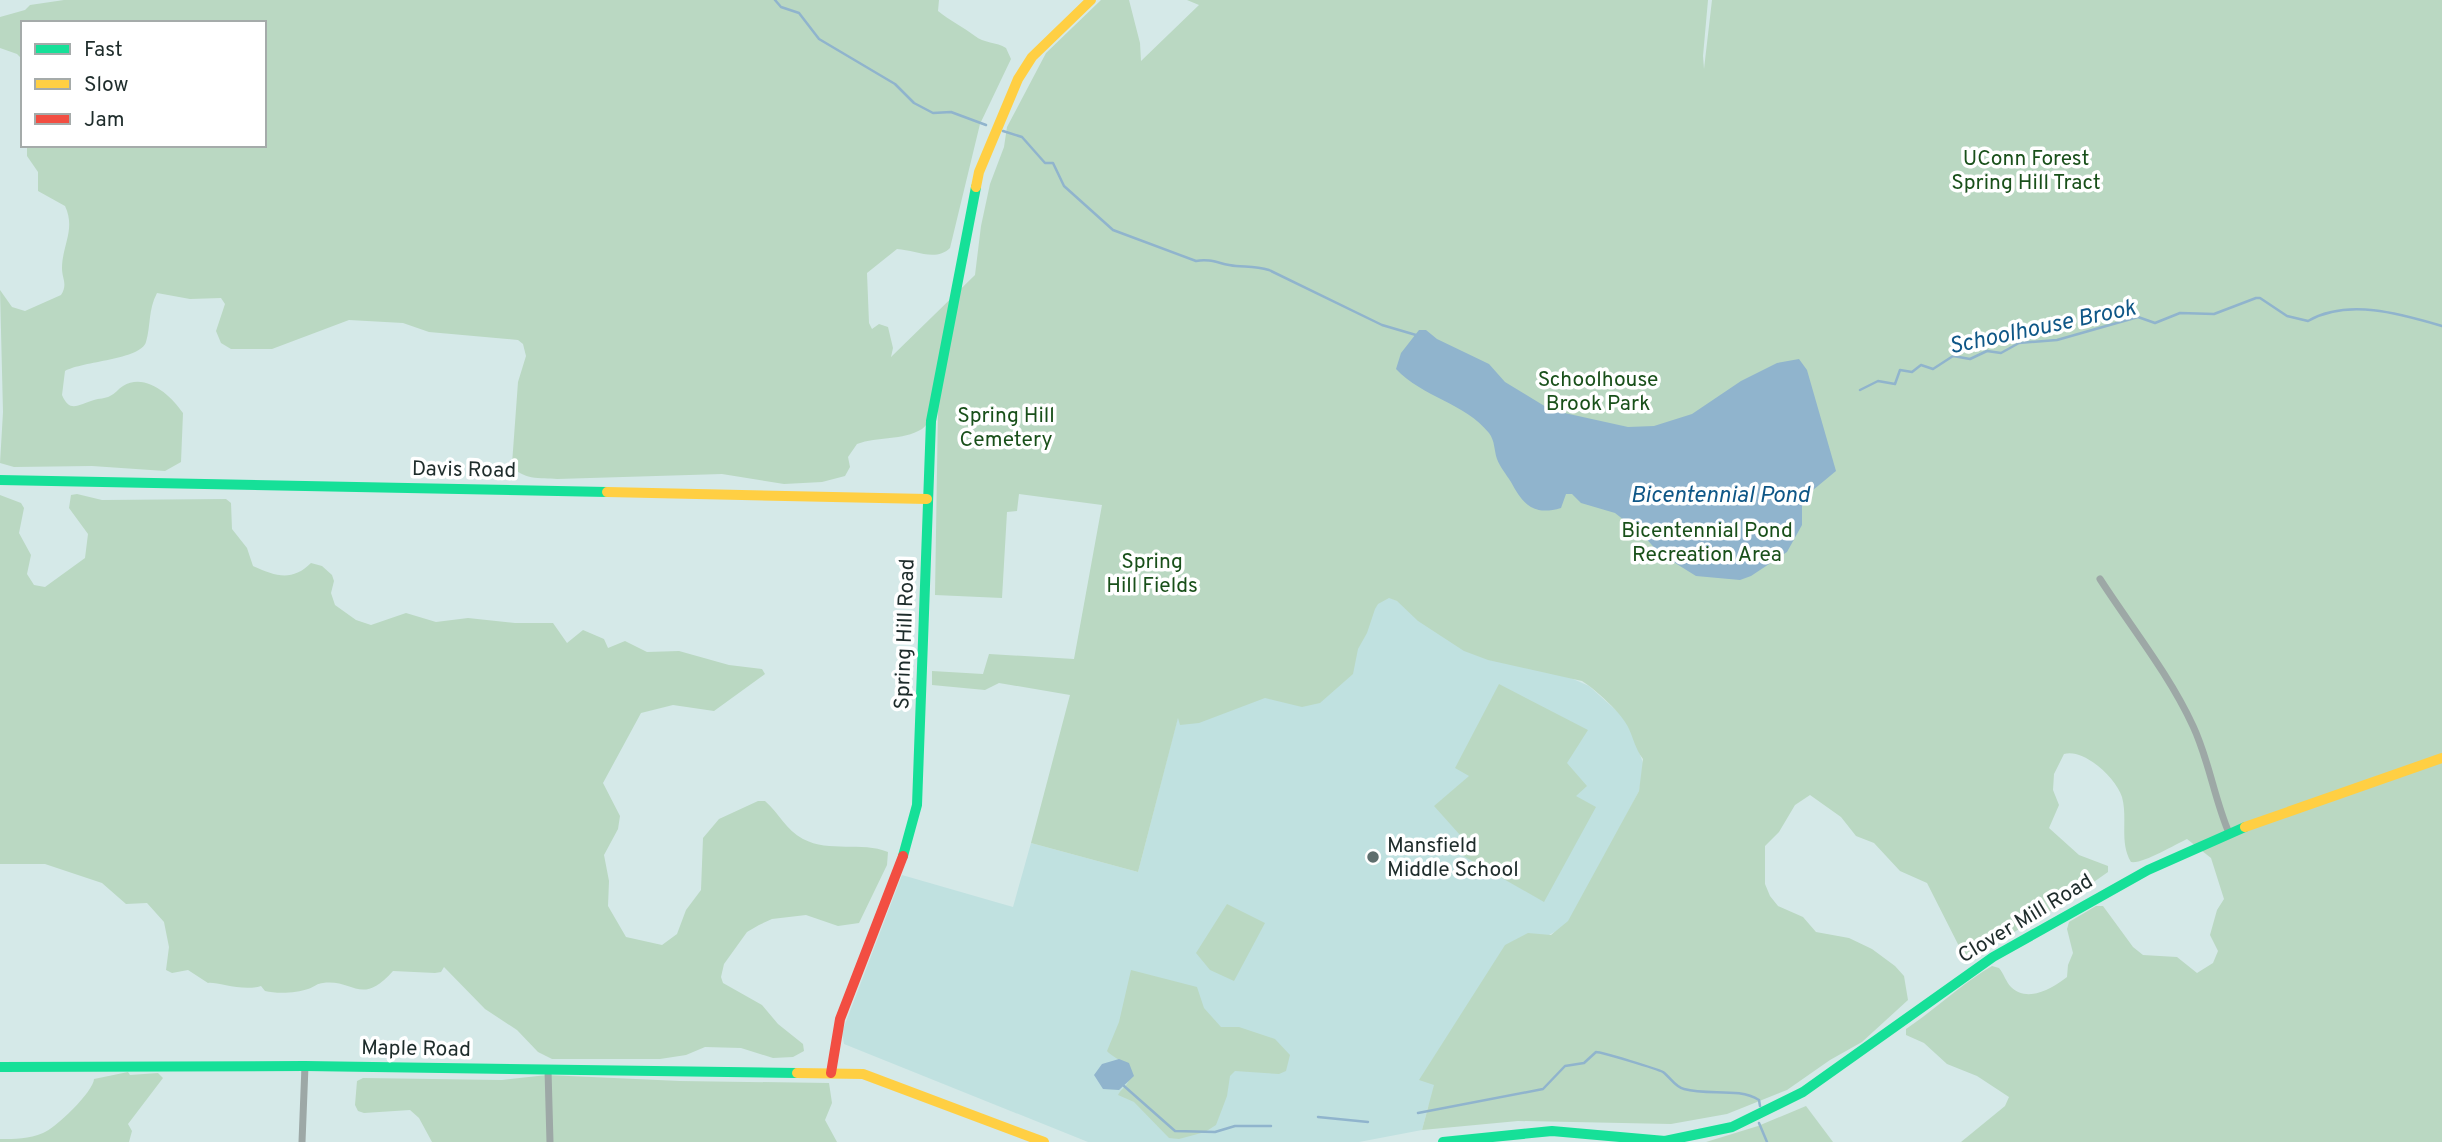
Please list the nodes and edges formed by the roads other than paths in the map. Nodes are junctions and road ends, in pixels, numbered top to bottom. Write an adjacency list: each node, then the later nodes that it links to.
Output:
1 (1091, 0): 3 (street, Spring Hill Road)
2 (0, 480): 3 (street, Davis Road)
3 (927, 499): 10 (street, Spring Hill Road)
4 (2100, 579): 6 (street)
5 (2442, 758): 6 (street, Clover Mill Road)
6 (2230, 833): 15 (street, Clover Mill Road)
7 (305, 1066): 8 (street, Maple Road); 9 (street, Maple Road); 11 (street)
8 (0, 1067)
9 (548, 1070): 10 (street, Maple Road); 12 (street)
10 (831, 1073): 13 (street)
11 (302, 1142)
12 (550, 1142)
13 (1044, 1142)
14 (1443, 1142): 15 (street)
15 (1648, 1142)

